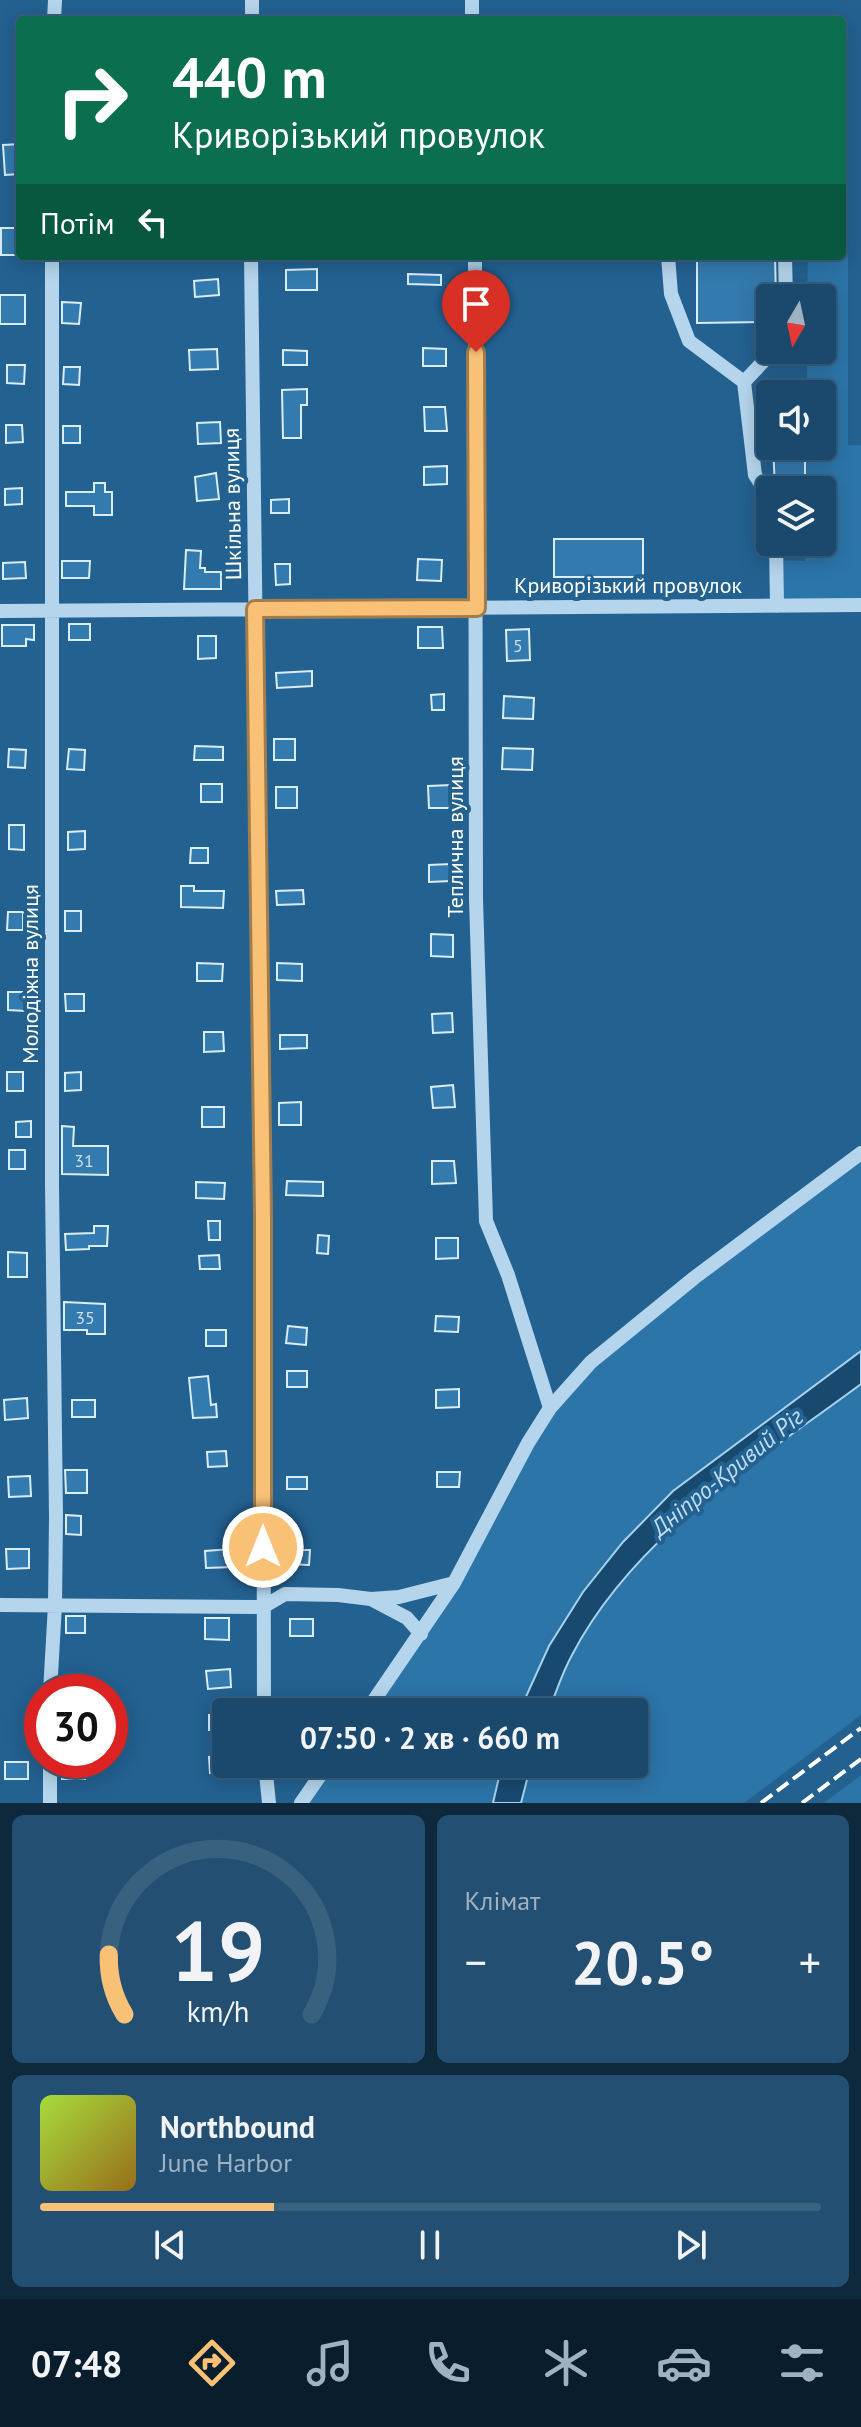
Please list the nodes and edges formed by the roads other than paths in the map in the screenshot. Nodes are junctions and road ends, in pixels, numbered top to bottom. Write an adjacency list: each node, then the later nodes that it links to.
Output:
1 (52, 260): 15 (street, Молодіжна вулиця)
2 (251, 260): 14 (street, Шкільна вулиця)
3 (475, 260): 13 (street, Теплична вулиця)
4 (668, 260): 8 (street)
5 (785, 260): 6 (street)
6 (786, 284)
7 (761, 364): 8 (street)
8 (744, 382): 9 (street)
9 (756, 477)
10 (776, 556): 12 (street)
11 (861, 605): 12 (street, Криворізький провулок)
12 (777, 606): 13 (street, Криворізький провулок)
13 (477, 608): 14 (street, Криворізький провулок); 18 (street, Теплична вулиця)
14 (255, 609): 15 (street, Криворізький провулок); 23 (street, Шкільна вулиця)
15 (51, 610): 16 (street, Криворізький провулок); 22 (street, Молодіжна вулиця)
16 (0, 611)
17 (861, 1153): 18 (street)
18 (550, 1408): 19 (street)
19 (454, 1583): 20 (street); 24 (street)
20 (371, 1599): 23 (street); 24 (street)
21 (0, 1605): 22 (street)
22 (55, 1605): 23 (street); 25 (street, Молодіжна вулиця)
23 (263, 1607): 26 (street, Шкільна вулиця)
24 (421, 1634): 27 (street)
25 (51, 1674)
26 (264, 1698)
27 (376, 1698)
28 (50, 1778): 31 (street)
29 (266, 1778): 32 (street)
30 (318, 1778): 33 (street)
31 (50, 1803)
32 (269, 1803)
33 (301, 1803)

